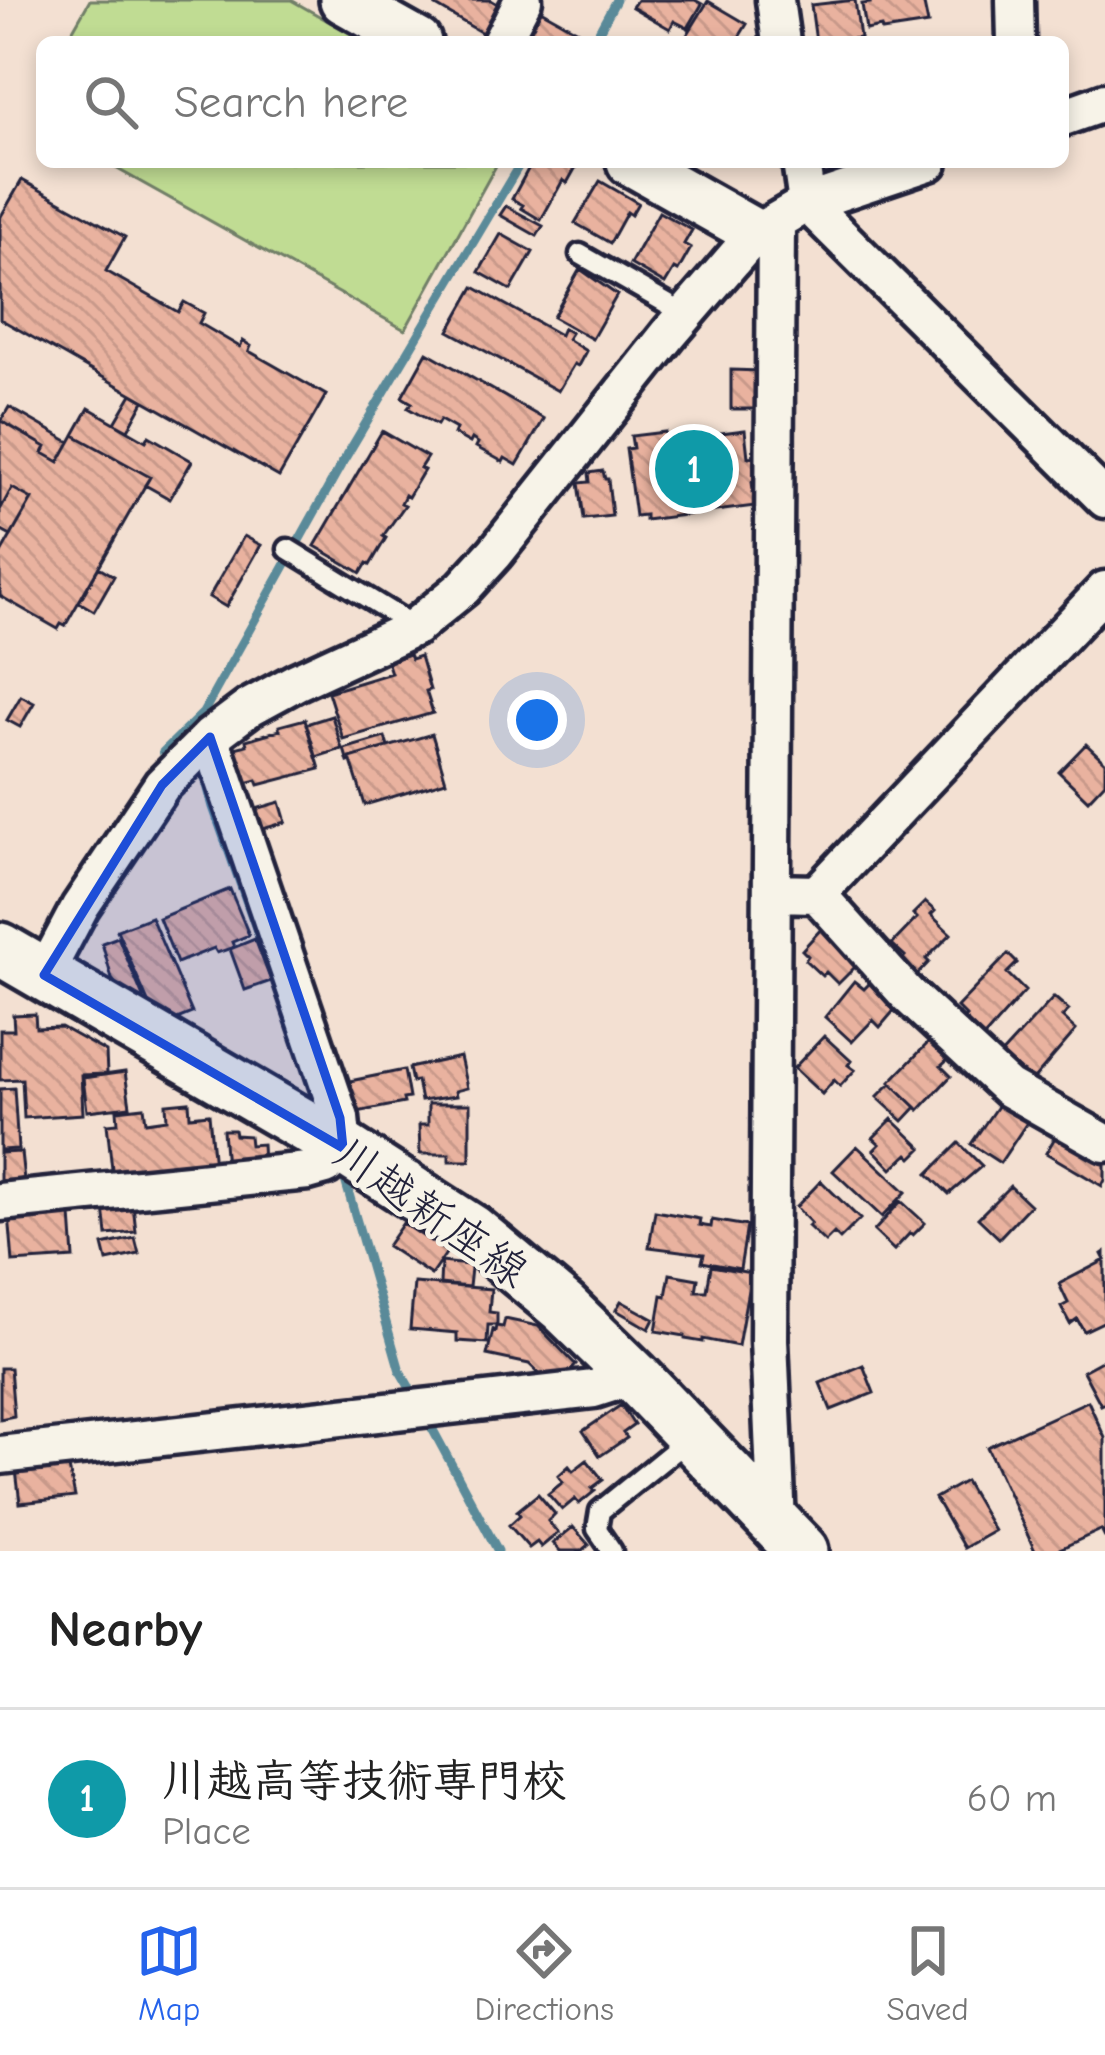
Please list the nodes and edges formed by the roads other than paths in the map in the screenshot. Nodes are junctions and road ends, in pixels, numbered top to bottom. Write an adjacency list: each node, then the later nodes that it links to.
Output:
1 (524, 0): 6 (street)
2 (775, 0): 7 (street)
3 (1015, 0): 8 (street)
4 (347, 1): 5 (street)
5 (408, 36)
6 (503, 36)
7 (781, 36)
8 (1016, 36)
9 (1105, 103): 10 (street)
10 (1069, 115)
11 (646, 168): 14 (street)
12 (799, 168): 14 (street)
13 (914, 168): 14 (street)
14 (780, 220): 16 (street); 17 (street); 22 (street)
15 (580, 254): 16 (lane)
16 (686, 314): 20 (street)
17 (1105, 499)
18 (288, 549): 20 (lane)
19 (1105, 590): 23 (street)
20 (415, 627): 21 (street)
21 (210, 737): 25 (street); 27 (street)
22 (772, 893): 23 (street); 32 (street)
23 (817, 894): 26 (street)
24 (0, 950): 25 (main road, 川越新座線)
25 (44, 975): 27 (main road, 川越新座線)
26 (1105, 1143)
27 (344, 1148): 28 (street); 29 (main road, 川越新座線)
28 (0, 1202)
29 (634, 1376): 30 (main road, 川越新座線); 31 (street)
30 (694, 1436): 32 (main road, 川越新座線); 33 (lane)
31 (0, 1454)
32 (789, 1538)
33 (612, 1551)

